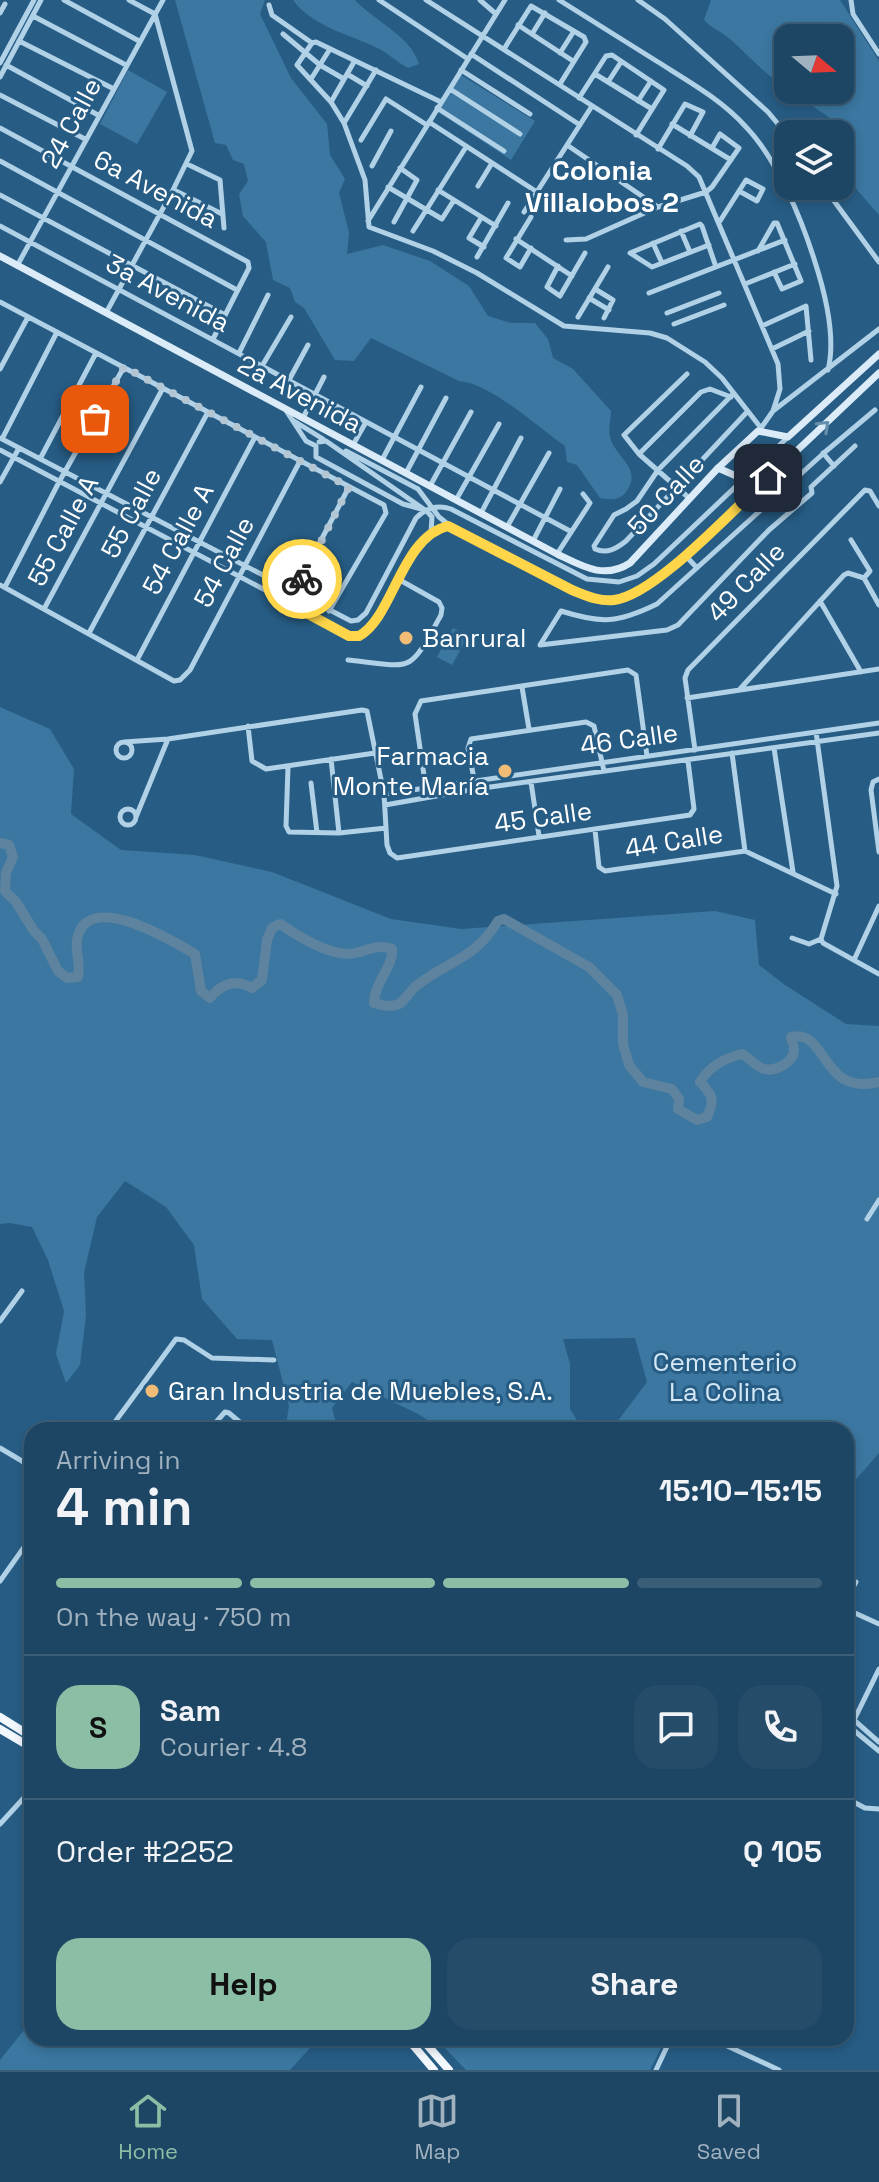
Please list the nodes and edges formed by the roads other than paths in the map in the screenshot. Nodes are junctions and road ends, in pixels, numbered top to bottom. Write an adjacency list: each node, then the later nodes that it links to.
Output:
1 (34, 0): 29 (street)
2 (41, 0): 19 (street)
3 (64, 0): 27 (street)
4 (129, 0): 17 (street)
5 (163, 0): 17 (street, 24 Calle)
6 (379, 0): 35 (street)
7 (426, 0): 24 (street)
8 (480, 0): 18 (street)
9 (505, 0): 18 (street)
10 (559, 0): 176 (street)
11 (638, 0): 63 (street)
12 (851, 0): 34 (street)
13 (5, 4): 15 (street)
14 (269, 5): 28 (street)
15 (0, 13)
16 (545, 13): 20 (street); 21 (street); 23 (street)
17 (155, 14): 27 (street, 24 Calle); 83 (street)
18 (496, 14): 24 (street)
19 (33, 16): 26 (street); 40 (street)
20 (518, 25): 23 (street); 31 (street)
21 (574, 31): 33 (street); 37 (street)
22 (283, 34): 32 (street)
23 (532, 34): 33 (street)
24 (482, 35): 31 (street); 35 (street)
25 (0, 40): 29 (street)
26 (19, 41): 36 (street); 52 (street)
27 (139, 41): 40 (street, 24 Calle)
28 (312, 43): 30 (street); 32 (street)
29 (10, 44): 36 (street)
30 (330, 49): 38 (street); 41 (street)
31 (504, 49): 50 (street)
32 (305, 52): 41 (street); 47 (street)
33 (560, 53): 37 (street)
34 (879, 54)
35 (469, 57): 43 (street); 67 (street)
36 (2, 61): 45 (street); 62 (street)
37 (573, 61): 50 (street)
38 (354, 62): 42 (street); 46 (street)
39 (621, 62): 44 (street); 48 (street); 49 (street)
40 (126, 65): 52 (street, 24 Calle)
41 (320, 65): 46 (street); 47 (street)
42 (376, 70): 51 (street); 58 (street)
43 (461, 70): 53 (street); 61 (street)
44 (595, 74): 49 (street); 55 (street)
45 (0, 77)
46 (346, 77): 51 (street); 57 (street)
47 (311, 79): 57 (street)
48 (651, 81): 56 (street); 60 (street)
49 (608, 82): 56 (street)
50 (560, 84): 55 (street)
51 (367, 86): 64 (street)
52 (112, 88): 62 (street, 24 Calle)
53 (450, 89): 58 (street); 70 (street)
54 (0, 95): 73 (street)
55 (579, 98): 59 (street)
56 (638, 101): 60 (street)
57 (331, 102): 64 (street)
58 (439, 105): 65 (street); 79 (street)
59 (592, 106): 67 (street); 71 (street)
60 (652, 109): 71 (street)
61 (530, 114)
62 (98, 115): 73 (street, 24 Calle)
63 (775, 120)
64 (344, 123): 108 (street)
65 (428, 124): 74 (street); 76 (street); 86 (street)
66 (672, 124): 72 (street); 72 (street); 78 (street)
67 (580, 125): 75 (street)
68 (0, 128): 84 (street, 6a Avenida)
69 (391, 131): 85 (street)
70 (520, 134)
71 (636, 135): 78 (street)
72 (690, 136): 77 (street)
73 (85, 139): 84 (street, 24 Calle)
74 (361, 140)
75 (567, 145): 93 (street); 100 (street)
76 (466, 147): 82 (street); 90 (street)
77 (712, 148): 80 (street); 80 (street)
78 (658, 149): 94 (street)
79 (504, 151)
80 (731, 160): 94 (street)
81 (0, 161): 92 (street)
82 (492, 163): 87 (street); 93 (street)
83 (187, 164): 89 (street); 104 (street)
84 (71, 166): 92 (street, 24 Calle); 103 (street, 6a Avenida)
85 (372, 166)
86 (400, 168): 88 (street); 96 (street)
87 (478, 186)
88 (388, 187): 96 (street); 108 (street)
89 (173, 190): 103 (street); 104 (street)
90 (438, 190): 97 (street); 101 (street)
91 (739, 191): 91 (street); 110 (street)
92 (57, 192): 106 (street, 24 Calle); 117 (street)
93 (537, 192): 102 (street)
94 (706, 192): 100 (street); 110 (street)
95 (0, 195): 106 (street)
96 (407, 199): 101 (street); 109 (street)
97 (454, 200): 101 (street); 107 (street)
98 (833, 200): 131 (street)
99 (508, 203): 112 (street)
100 (658, 207): 118 (street)
101 (426, 210): 114 (street)
102 (524, 212)
103 (159, 214): 117 (street); 143 (street, 6a Avenida)
104 (223, 215): 113 (street)
105 (531, 217): 116 (street)
106 (43, 218): 120 (street, 24 Calle); 134 (street)
107 (481, 218): 112 (street); 123 (street)
108 (368, 222): 184 (street)
109 (394, 222)
110 (719, 222): 130 (street)
111 (0, 226): 120 (street, 3a Avenida)
112 (496, 226): 123 (street)
113 (224, 228)
114 (413, 231)
115 (681, 231): 121 (street); 122 (street); 126 (street)
116 (516, 239): 124 (street); 124 (street)
117 (145, 240): 134 (street); 143 (street)
118 (566, 240)
119 (785, 240): 125 (street); 125 (street); 133 (street)
120 (30, 242): 135 (street, 24 Calle); 142 (street, 3a Avenida)
121 (653, 243): 132 (street); 132 (street)
122 (709, 245): 126 (street); 138 (street)
123 (484, 247): 129 (street)
124 (531, 248): 136 (street)
125 (757, 251): 130 (street)
126 (690, 252): 132 (street)
127 (585, 253): 140 (street)
128 (0, 256): 135 (main road, 2a Avenida)
129 (477, 257)
130 (735, 260): 138 (street); 141 (street)
131 (879, 262)
132 (662, 263)
133 (795, 264): 139 (street); 139 (street)
134 (132, 265): 142 (street); 155 (street)
135 (17, 266): 153 (main road, 2a Avenida)
136 (558, 266): 140 (street); 140 (street)
137 (608, 267): 144 (street)
138 (716, 267): 145 (street)
139 (774, 272): 141 (street)
140 (572, 276)
141 (745, 284): 162 (street)
142 (119, 289): 153 (street); 166 (street, 3a Avenida)
143 (237, 290): 155 (street)
144 (598, 290): 148 (street); 152 (street)
145 (649, 293)
146 (719, 293): 151 (street)
147 (268, 295): 170 (street)
148 (592, 300): 152 (street); 158 (street)
149 (0, 302): 156 (street)
150 (724, 305): 160 (street)
151 (680, 308): 154 (street); 160 (street)
152 (609, 310): 159 (street)
153 (106, 313): 186 (main road, 2a Avenida)
154 (667, 313)
155 (225, 315): 166 (street)
156 (28, 317): 165 (street); 175 (street)
157 (291, 317): 173 (street)
158 (578, 317)
159 (604, 318)
160 (685, 320): 161 (street)
161 (674, 324)
162 (762, 326): 164 (street); 168 (street)
163 (879, 329): 176 (street, 50 Calle)
164 (809, 331): 168 (street); 172 (street)
165 (57, 332): 169 (street); 201 (street)
166 (213, 339): 170 (street, 3a Avenida)
167 (308, 345): 180 (street)
168 (772, 349): 188 (street)
169 (96, 353): 174 (street); 212 (street)
170 (239, 353): 173 (street, 3a Avenida)
171 (879, 354): 199 (main road)
172 (811, 360)
173 (262, 366): 180 (street, 3a Avenida)
174 (124, 367): 182 (street); 220 (street)
175 (0, 369)
176 (828, 370): 188 (street, 50 Calle)
177 (879, 373): 223 (main road, one-way to 177)
178 (687, 374): 210 (street)
179 (324, 377): 183 (street)
180 (289, 380): 183 (street, 3a Avenida)
181 (421, 387): 198 (street)
182 (163, 388): 189 (street); 232 (street, 55 Calle A)
183 (315, 395): 192 (street); 194 (street, 3a Avenida)
184 (732, 395): 191 (street); 210 (street); 219 (street)
185 (446, 398): 207 (street)
186 (285, 409): 192 (main road, 2a Avenida); 193 (street)
187 (875, 410): 209 (street)
188 (773, 411): 196 (street, 50 Calle)
189 (208, 412): 197 (street); 242 (street, 55 Calle)
190 (471, 412): 215 (street)
191 (747, 412): 196 (street); 228 (street)
192 (303, 418): 203 (main road, 2a Avenida)
193 (293, 420): 202 (street); 240 (street)
194 (366, 422): 198 (street, 3a Avenida); 203 (street)
195 (499, 424): 222 (street)
196 (759, 430): 199 (main road); 217 (main road, 50 Calle)
197 (255, 437): 214 (street); 251 (street, 54 Calle A)
198 (394, 437): 207 (street, 3a Avenida); 213 (street)
199 (788, 437): 224 (street)
200 (521, 438): 231 (street)
201 (1, 439): 205 (street)
202 (322, 441): 239 (street); 240 (street)
203 (353, 445): 213 (main road, 2a Avenida)
204 (855, 446): 216 (street)
205 (19, 448): 211 (street); 212 (street)
206 (0, 450): 211 (street)
207 (418, 450): 215 (street, 3a Avenida); 221 (street)
208 (549, 453): 237 (street)
209 (823, 453): 216 (street); 259 (street)
210 (639, 454): 219 (street)
211 (13, 458): 225 (street); 226 (street)
212 (40, 459): 220 (street)
213 (382, 460): 221 (main road, 2a Avenida)
214 (300, 461): 229 (street); 257 (street, 54 Calle)
215 (443, 463): 222 (street, 3a Avenida); 227 (street)
216 (836, 464): 218 (street); 259 (street)
217 (718, 468): 224 (main road); 234 (main road, 50 Calle)
218 (846, 468)
219 (658, 470): 228 (street); 228 (street)
220 (65, 471): 226 (street); 232 (street)
221 (406, 473): 227 (main road, 2a Avenida)
222 (468, 476): 231 (street, 3a Avenida); 235 (street)
223 (768, 478): 224 (main road); 255 (street)
224 (743, 479): 239 (street)
225 (0, 482)
226 (59, 482): 236 (street); 263 (street)
227 (430, 486): 235 (main road, 2a Avenida)
228 (675, 486): 234 (street)
229 (349, 487): 264 (street); 269 (street)
230 (560, 489): 243 (street)
231 (494, 490): 237 (street, 3a Avenida); 241 (street)
232 (107, 493): 236 (street, 55 Calle A); 242 (street)
233 (583, 494): 247 (street)
234 (689, 498): 258 (main road, 50 Calle)
235 (456, 500): 241 (main road, 2a Avenida)
236 (101, 503): 244 (street); 268 (street, 55 Calle A)
237 (519, 504): 243 (street, 3a Avenida); 246 (street)
238 (879, 506): 277 (street, 49 Calle)
239 (434, 507): 240 (street); 245 (street)
240 (425, 510): 248 (street); 253 (street)
241 (481, 513): 246 (main road, 2a Avenida)
242 (152, 517): 244 (street, 55 Calle); 251 (street)
243 (545, 517): 247 (street, 3a Avenida); 250 (street)
244 (146, 527): 252 (street); 270 (street, 55 Calle)
245 (454, 527): 248 (street); 255 (street)
246 (507, 527): 250 (main road, 2a Avenida)
247 (570, 531): 254 (street)
248 (431, 533): 256 (street)
249 (851, 540): 261 (street)
250 (533, 541): 254 (main road, 2a Avenida)
251 (199, 542): 252 (street, 54 Calle A); 257 (street)
252 (193, 553): 260 (street); 271 (street, 54 Calle A)
253 (398, 553): 256 (street); 269 (street)
254 (557, 554): 258 (main road, 2a Avenida)
255 (685, 555): 259 (street)
256 (409, 561): 262 (street)
257 (244, 566): 260 (street, 54 Calle); 264 (street)
258 (582, 567)
259 (697, 568)
260 (238, 576): 266 (street); 271 (street, 54 Calle)
261 (864, 578): 265 (street); 267 (street)
262 (398, 579): 266 (street); 272 (street)
263 (2, 586): 268 (street)
264 (294, 592): 266 (street); 269 (street)
265 (820, 601): 274 (street); 276 (street)
266 (288, 603)
267 (879, 605)
268 (44, 609): 270 (street)
269 (329, 611)
270 (89, 633): 271 (street)
271 (137, 660)
272 (348, 660)
273 (879, 669): 274 (street)
274 (861, 672): 276 (street)
275 (522, 687): 280 (street); 291 (street); 301 (street)
276 (740, 689): 277 (street)
277 (687, 698): 288 (street)
278 (879, 723): 281 (street, 46 Calle)
279 (248, 726): 283 (street); 289 (street); 295 (street)
280 (529, 729): 294 (street); 300 (street)
281 (816, 732): 284 (street); 286 (street, 46 Calle)
282 (879, 733): 284 (street, 46 Calle)
283 (168, 739): 285 (street); 304 (street)
284 (818, 741): 287 (street, 46 Calle); 313 (street)
285 (124, 742)
286 (731, 745): 288 (street, 46 Calle); 290 (street)
287 (774, 748): 290 (street, 46 Calle); 312 (street)
288 (695, 750): 291 (street, 46 Calle)
289 (375, 753): 292 (street); 302 (street)
290 (732, 753): 293 (street, 46 Calle); 310 (street)
291 (647, 756): 294 (street, 46 Calle)
292 (331, 759): 295 (street); 308 (street)
293 (688, 761): 296 (street, 46 Calle); 306 (street, 45 Calle)
294 (602, 763): 296 (street); 300 (street, 46 Calle)
295 (288, 767): 307 (street)
296 (604, 771): 298 (street, 46 Calle)
297 (876, 781): 311 (street)
298 (531, 782): 300 (street, 46 Calle); 309 (street)
299 (311, 783): 307 (street)
300 (475, 786): 301 (street, 46 Calle); 303 (street, 46 Calle)
301 (426, 789): 302 (street, 46 Calle)
302 (384, 794): 303 (street)
303 (385, 805): 305 (street)
304 (136, 817)
305 (386, 828): 308 (street); 309 (street, 45 Calle)
306 (595, 830): 309 (street, 45 Calle); 310 (street, 44 Calle)
307 (317, 833): 308 (street)
308 (339, 833)
309 (539, 837)
310 (745, 851): 312 (street, 44 Calle)
311 (879, 852)
312 (793, 872): 313 (street, 44 Calle)
313 (836, 894): 316 (street)
314 (879, 906): 317 (street)
315 (792, 938): 316 (street)
316 (822, 941): 317 (street)
317 (854, 960): 318 (street)
318 (879, 974)
319 (879, 1200): 320 (street)
320 (867, 1219)
321 (22, 1291): 322 (street)
322 (0, 1321)
323 (274, 1360): 324 (street)
324 (115, 1422)
325 (216, 1422): 326 (street)
326 (240, 1422)
327 (0, 1448): 328 (street)
328 (24, 1462)
329 (24, 1547): 330 (street)
330 (0, 1581)
331 (856, 1582): 332 (street)
332 (854, 1586)
333 (854, 1613): 334 (street)
334 (879, 1624)
335 (879, 1669): 337 (street)
336 (0, 1717): 340 (main road)
337 (854, 1720): 341 (street)
338 (0, 1729): 342 (main road)
339 (854, 1731): 343 (street)
340 (24, 1732)
341 (879, 1742)
342 (24, 1743)
343 (879, 1751)
344 (24, 1798): 347 (street)
345 (854, 1802): 346 (street)
346 (879, 1809)
347 (0, 1824)
348 (415, 2046): 352 (main road)
349 (428, 2046): 353 (main road)
350 (667, 2046): 354 (street)
351 (727, 2046): 355 (street)
352 (434, 2070)
353 (449, 2070)
354 (656, 2070)
355 (779, 2070)

